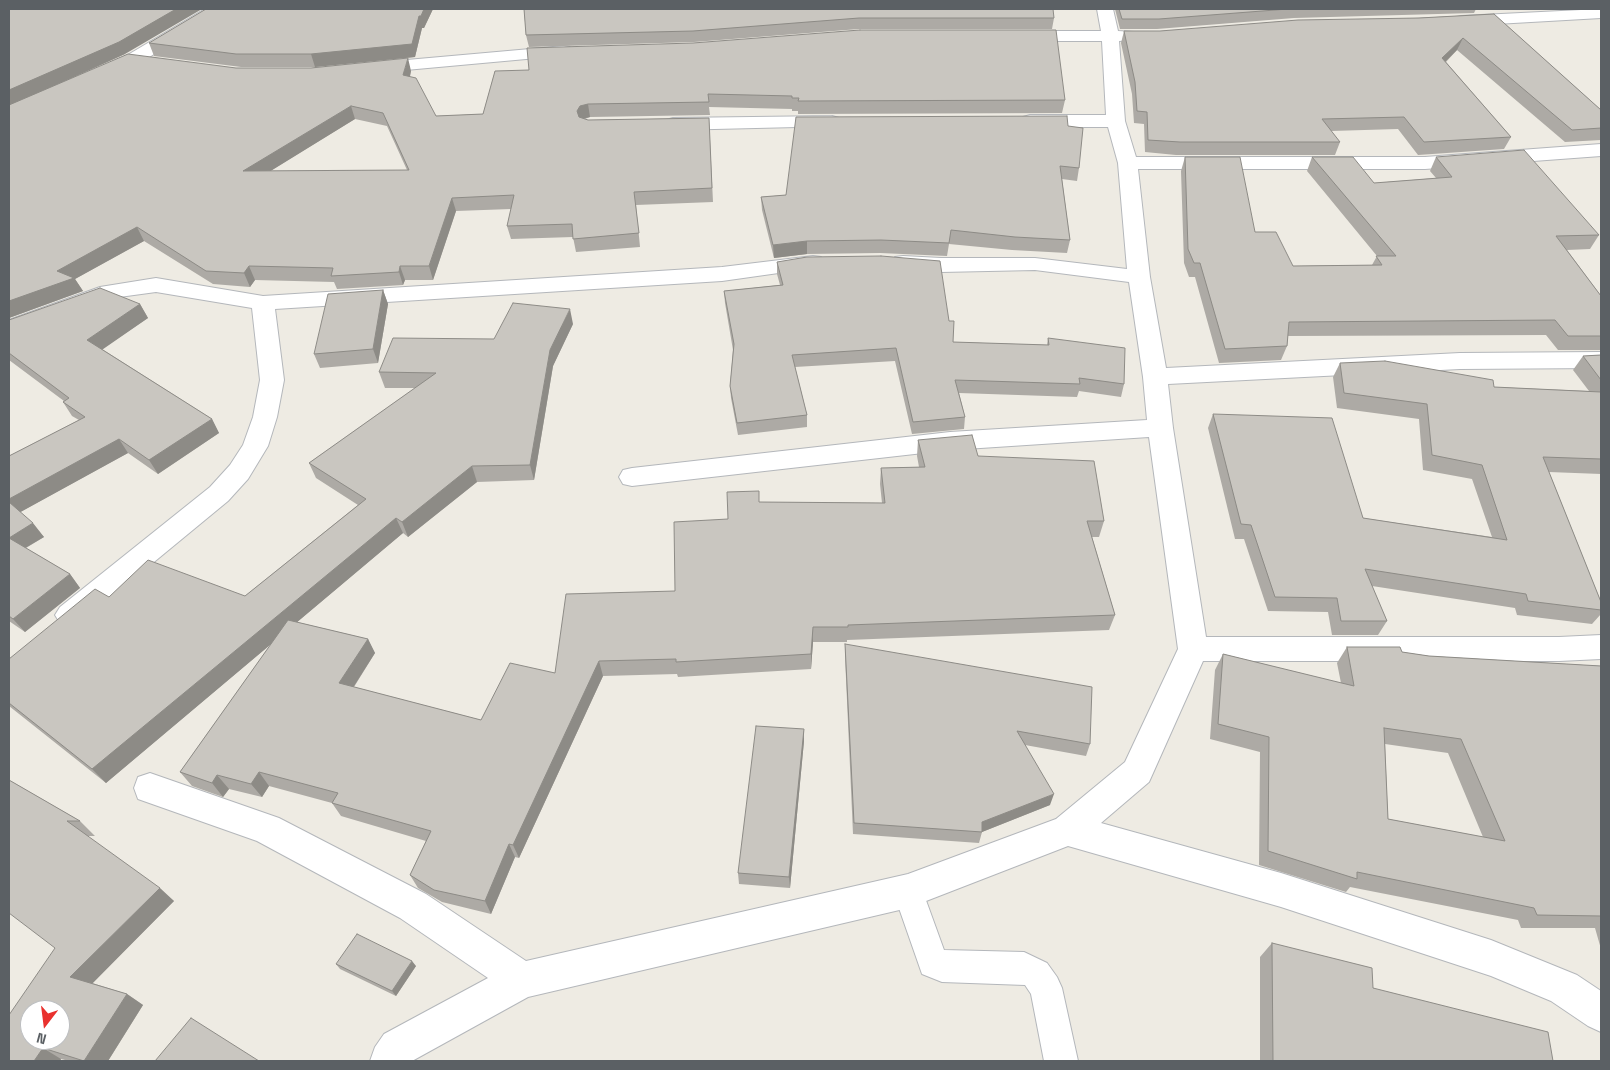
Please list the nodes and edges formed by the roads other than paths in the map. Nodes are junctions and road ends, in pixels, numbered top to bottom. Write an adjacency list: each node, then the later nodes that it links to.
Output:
1 (216, 9): 9 (street)
2 (1105, 9): 6 (street)
3 (1601, 13): 4 (street)
4 (1441, 22)
5 (1004, 36): 6 (street)
6 (1110, 36): 7 (street); 15 (street)
7 (1148, 36)
8 (578, 51): 11 (street)
9 (132, 60): 10 (street); 12 (street)
10 (162, 64)
11 (360, 69)
12 (88, 80)
13 (845, 122): 16 (street)
14 (1010, 122): 15 (street)
15 (1116, 122): 18 (street)
16 (659, 124)
17 (1601, 150): 18 (street)
18 (1128, 163): 21 (street)
19 (834, 261): 22 (street)
20 (880, 261): 21 (street)
21 (1139, 276): 25 (street)
22 (263, 303): 23 (street); 28 (street)
23 (9, 328)
24 (1601, 360): 25 (street)
25 (1155, 377): 26 (street)
26 (1160, 428): 27 (street); 30 (street)
27 (632, 477)
28 (54, 628)
29 (1601, 647): 30 (street)
30 (1193, 649): 32 (street)
31 (150, 788): 34 (street)
32 (1068, 830): 33 (street); 35 (street)
33 (908, 891): 34 (street); 37 (lane)
34 (522, 980): 36 (street)
35 (1601, 1014)
36 (389, 1061)
37 (1061, 1061)

